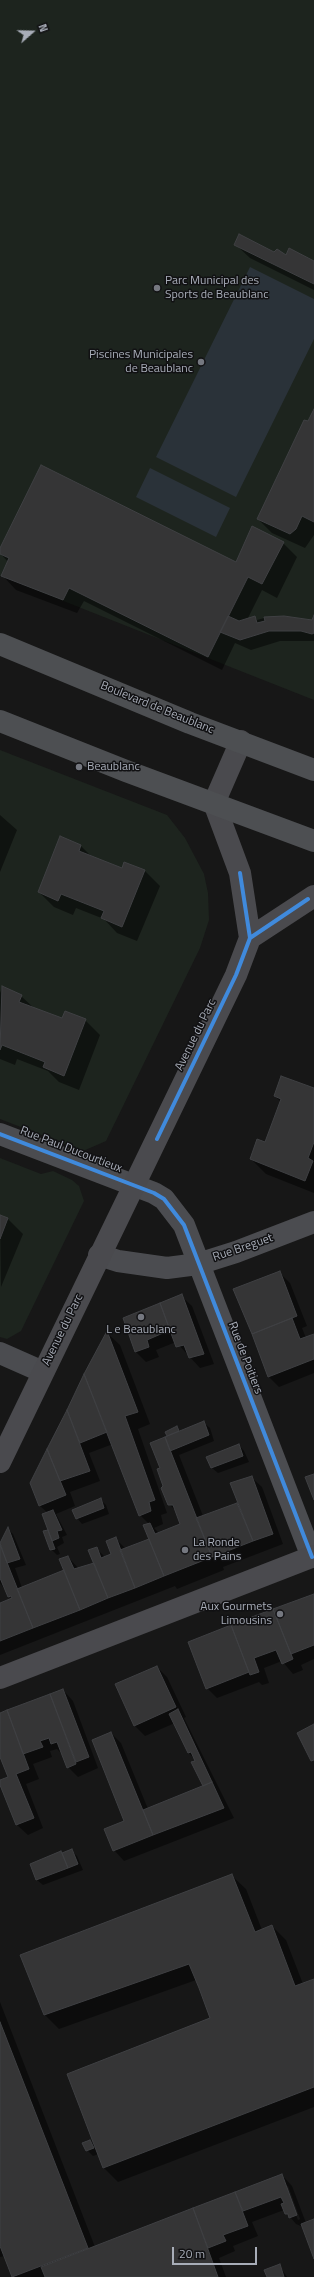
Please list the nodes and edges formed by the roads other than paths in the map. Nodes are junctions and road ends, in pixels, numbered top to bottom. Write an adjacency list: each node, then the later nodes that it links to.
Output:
1 (0, 644): 3 (main road, Boulevard de Beaublanc)
2 (0, 721): 5 (main road)
3 (241, 741): 4 (main road, Boulevard de Beaublanc); 5 (main road)
4 (314, 770)
5 (214, 803): 6 (main road); 8 (main road, Avenue du Parc)
6 (314, 841)
7 (314, 896): 8 (main road)
8 (250, 938): 10 (main road, Avenue du Parc)
9 (0, 1134): 10 (street, Rue Paul Ducourtieux)
10 (136, 1185): 12 (main road, Avenue du Parc); 13 (street, Rue de Poitiers)
11 (314, 1222): 13 (street, Rue Breguet)
12 (99, 1255): 13 (street, Rue Breguet); 15 (main road, Avenue du Parc)
13 (198, 1264): 17 (street, Rue de Poitiers)
14 (0, 1353): 15 (street)
15 (43, 1372): 16 (main road, Avenue du Parc)
16 (0, 1462)
17 (313, 1557): 18 (main road)
18 (0, 1678)

